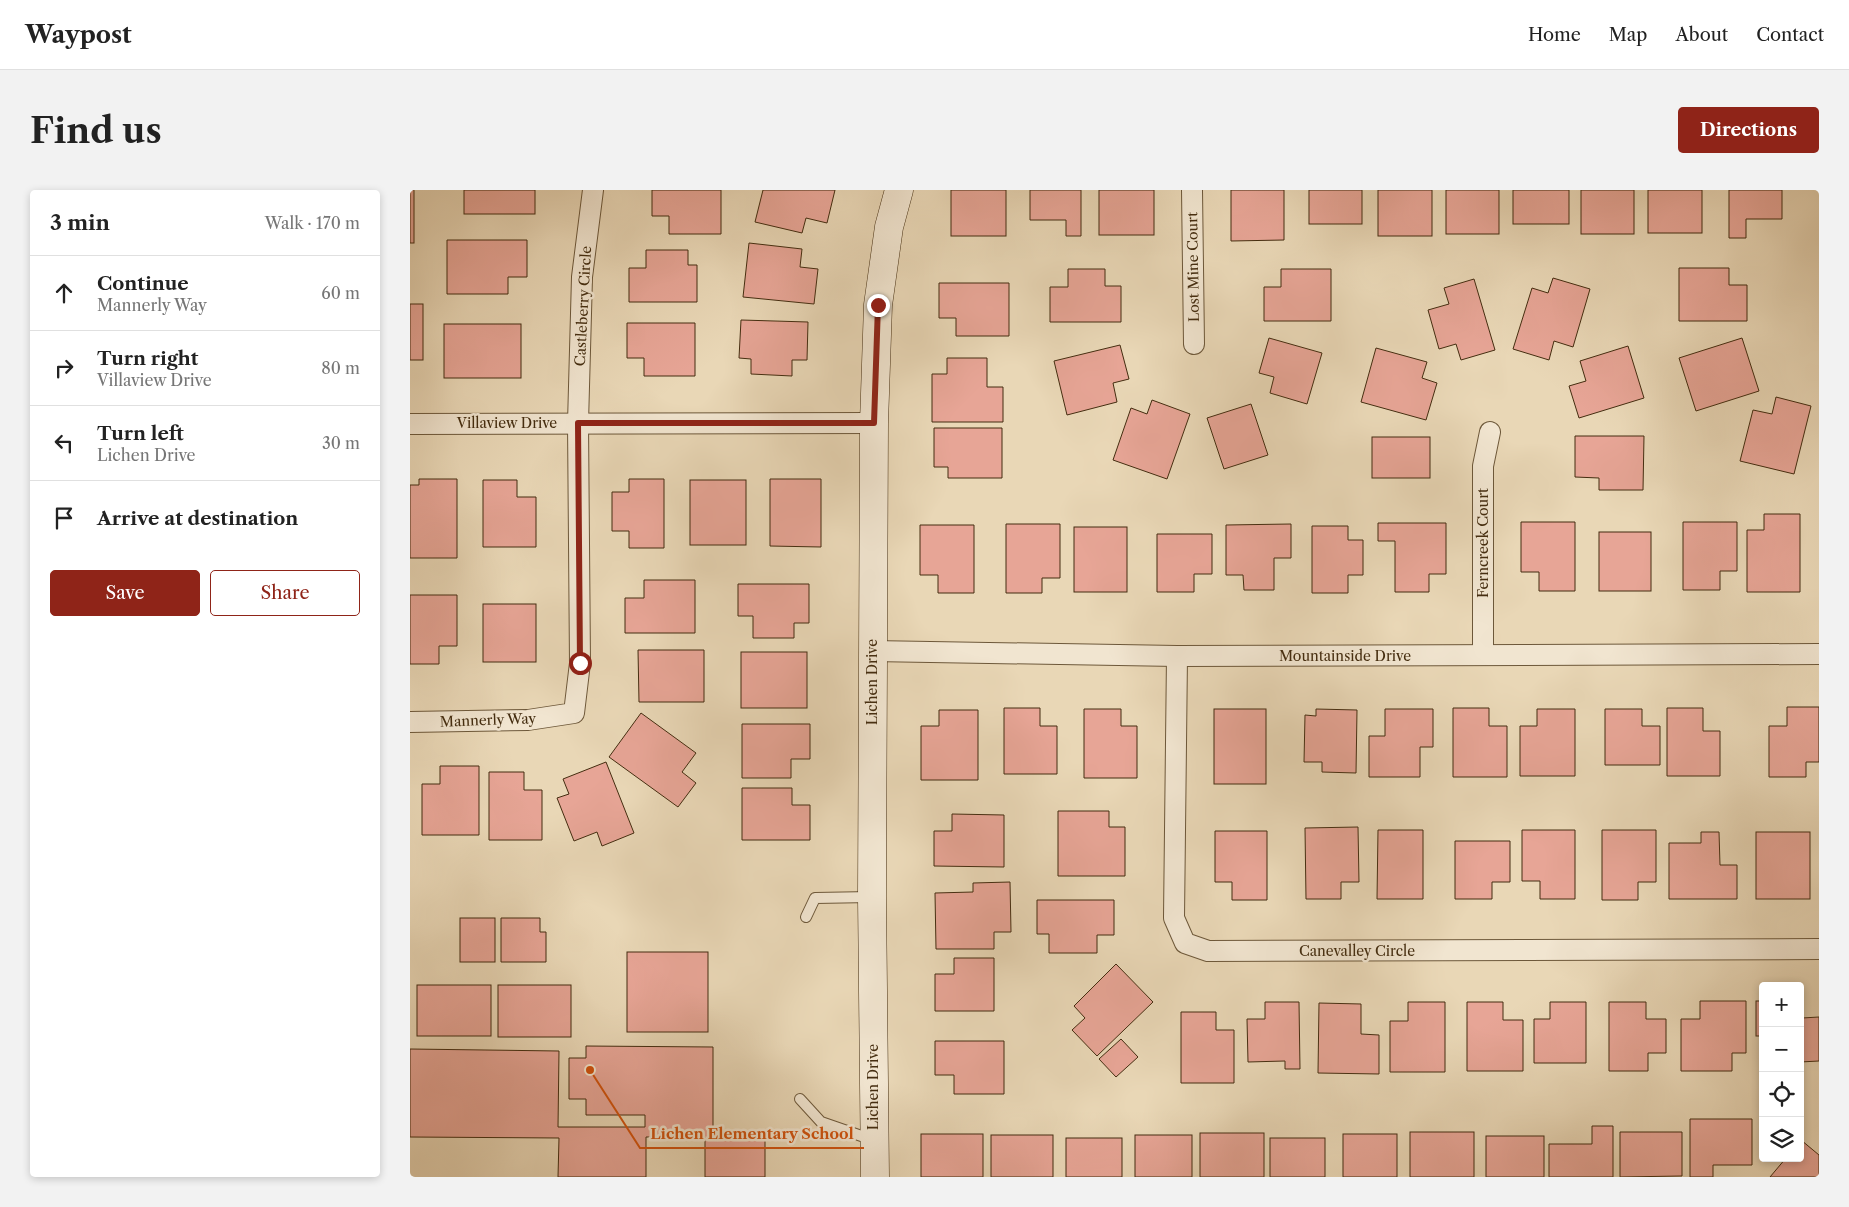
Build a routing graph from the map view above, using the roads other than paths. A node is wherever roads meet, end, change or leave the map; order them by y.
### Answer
1 (593, 190) edge
2 (899, 190) edge
3 (1192, 190) edge
4 (1194, 344) dead end
5 (578, 423) junction
6 (874, 423) junction
7 (410, 424) edge
8 (1490, 432) dead end
9 (872, 651) junction
10 (1819, 654) edge
11 (1483, 655) junction
12 (1178, 656) junction
13 (410, 722) edge
14 (872, 897) junction
15 (806, 917) dead end
16 (1819, 949) edge
17 (800, 1099) dead end
18 (874, 1140) junction
19 (875, 1177) edge

1 - 5 street, Castleberry Circle
2 - 6 street, Lichen Drive
3 - 4 street, Lost Mine Court
5 - 6 street, Villaview Drive
5 - 7 street, Villaview Drive
5 - 13 street, Mannerly Way
6 - 9 street, Lichen Drive
8 - 11 street, Ferncreek Court
9 - 12 street, Mountainside Drive
9 - 14 street, Lichen Drive
10 - 11 street, Mountainside Drive
11 - 12 street, Mountainside Drive
12 - 16 street, Canevalley Circle
14 - 15 lane
14 - 18 street, Lichen Drive
17 - 18 lane
18 - 19 street, Lichen Drive

